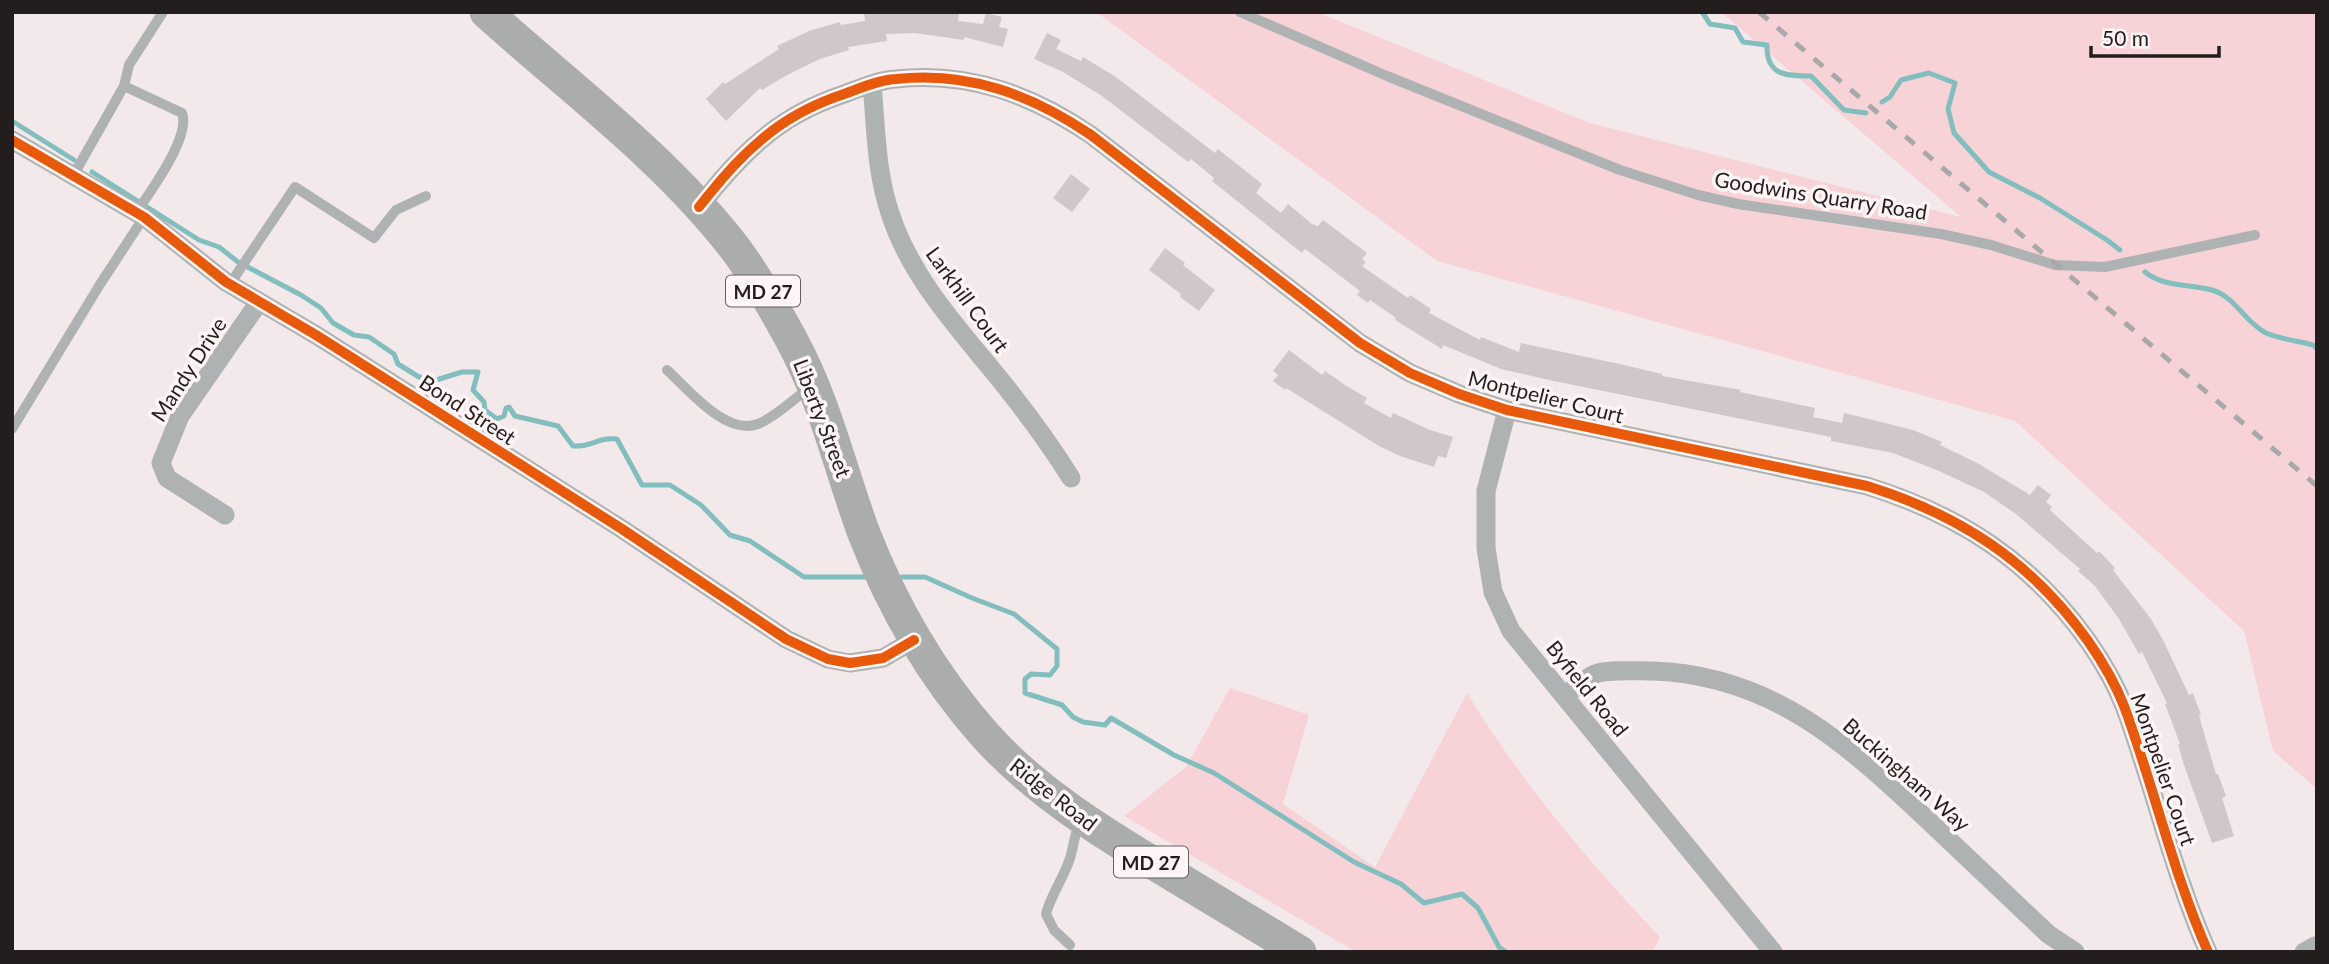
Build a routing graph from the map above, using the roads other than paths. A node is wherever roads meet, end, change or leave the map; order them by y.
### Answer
1 (163, 12) edge
2 (486, 12) edge
3 (1240, 12) edge
4 (872, 84) junction
5 (124, 86) junction
6 (12, 140) edge
7 (74, 176) junction
8 (426, 196) dead end
9 (699, 207) junction
10 (140, 215) junction
11 (2255, 235) dead end
12 (233, 280) junction
13 (259, 302) junction
14 (667, 370) dead end
15 (814, 384) junction
16 (1507, 410) junction
17 (12, 429) edge
18 (1071, 478) dead end
19 (225, 515) dead end
20 (914, 640) junction
21 (1565, 696) junction
22 (1082, 819) junction
23 (1070, 944) dead end
24 (1300, 952) edge
25 (1773, 952) edge
26 (2075, 952) edge
27 (2208, 952) edge

1 - 5 lane
2 - 9 highway, Liberty Street / MD 27
3 - 11 lane, Goodwins Quarry Road
4 - 9 street, Montpelier Court
4 - 16 street, Montpelier Court
4 - 18 street, Larkhill Court
5 - 7 lane
5 - 10 lane
6 - 7 street, Bond Street
7 - 10 street, Bond Street
8 - 12 lane
9 - 15 highway, Liberty Street / MD 27
10 - 12 street, Bond Street
10 - 17 lane
12 - 13 street, Bond Street
13 - 19 street, Mandy Drive
13 - 20 street, Bond Street
14 - 15 lane
15 - 20 highway, Liberty Street / MD 27
16 - 21 street, Byfield Road
16 - 27 street, Montpelier Court
20 - 22 highway, Ridge Road / MD 27
21 - 25 street, Byfield Road
21 - 26 street, Buckingham Way
22 - 23 lane
22 - 24 highway, Ridge Road / MD 27

